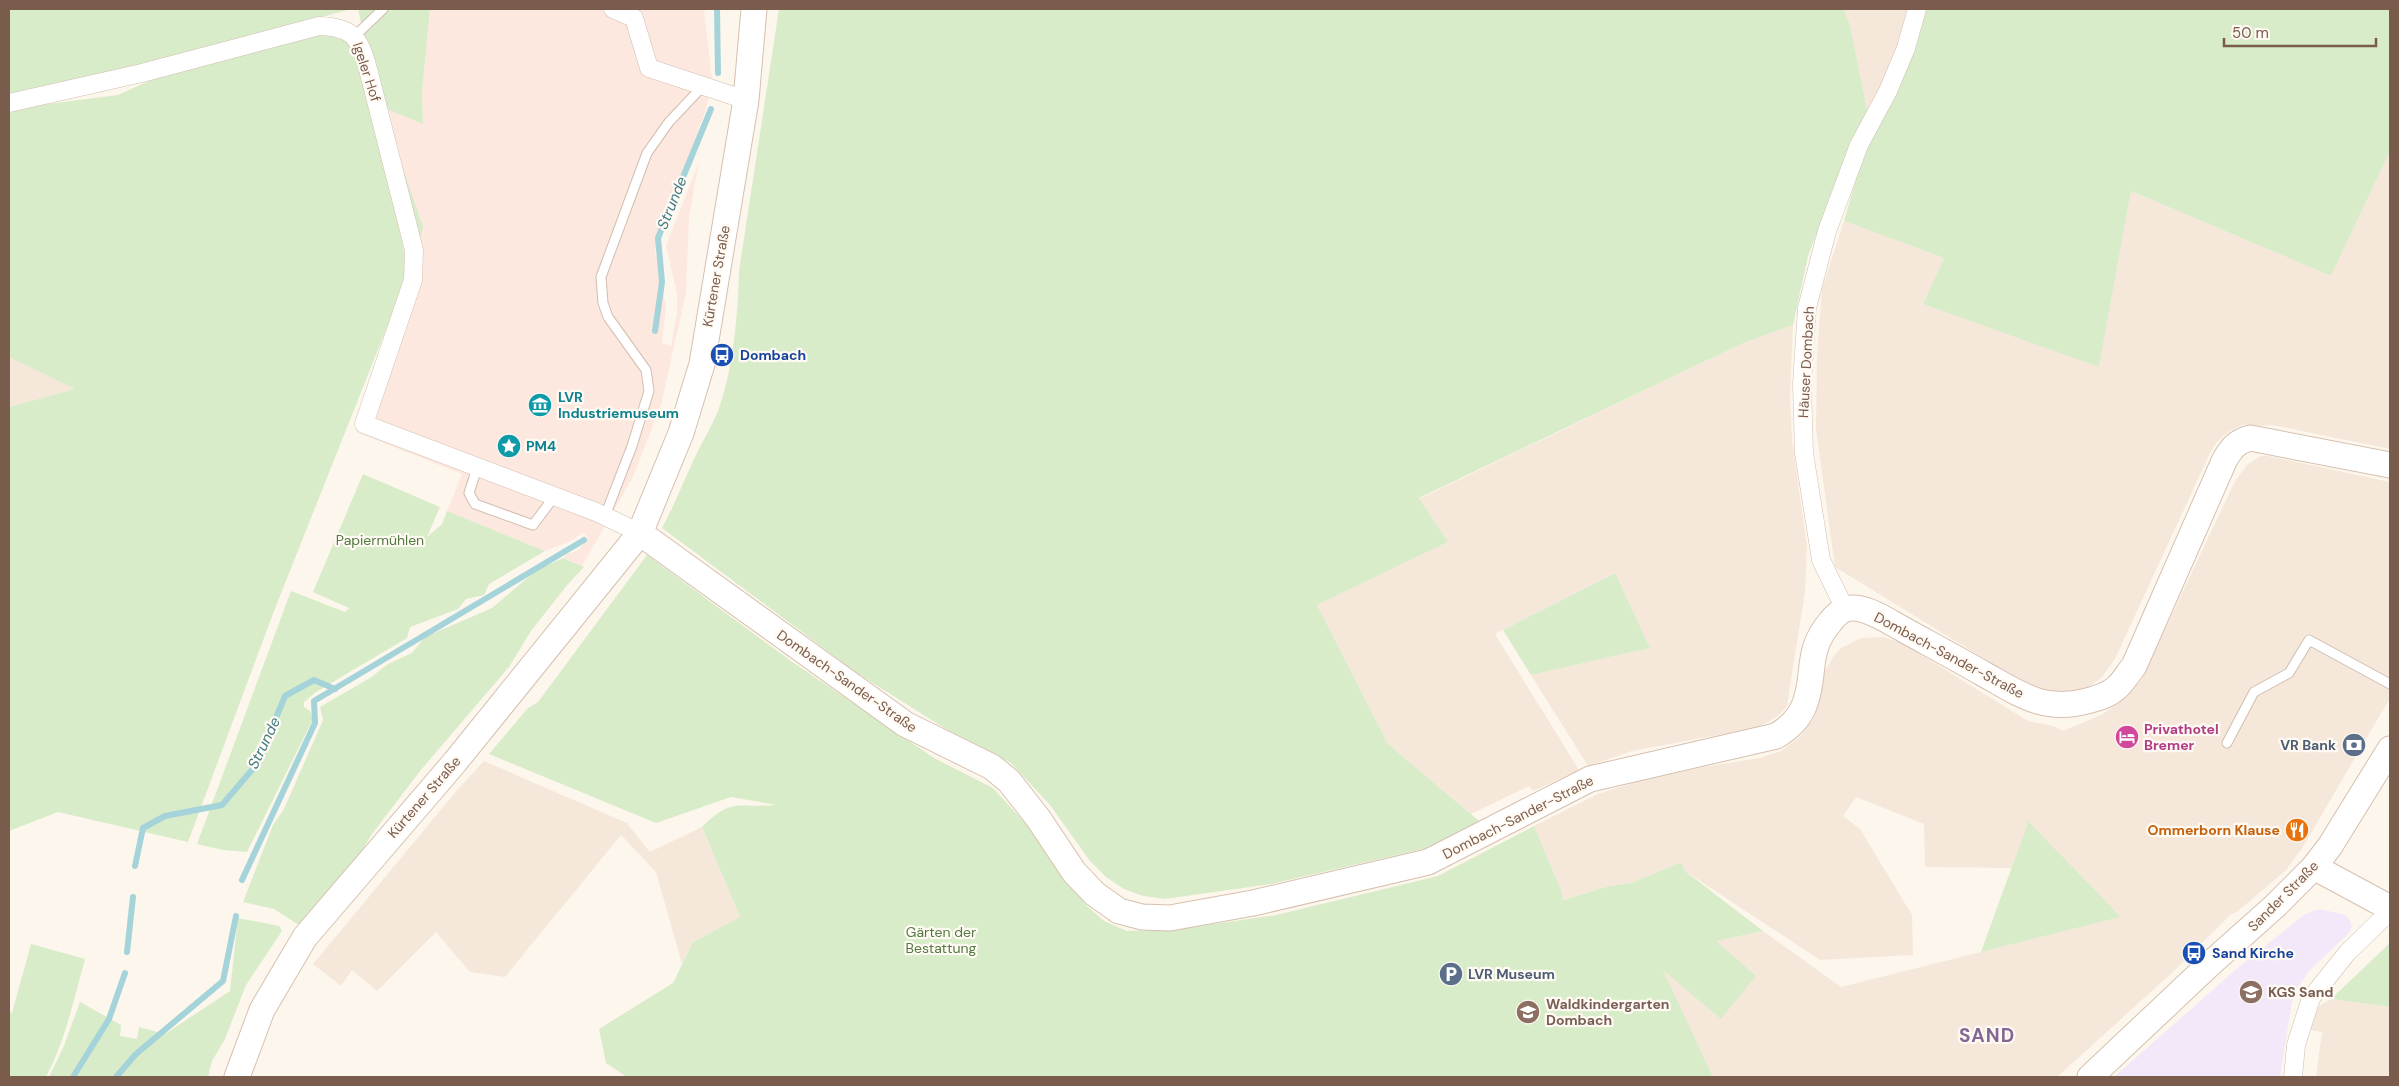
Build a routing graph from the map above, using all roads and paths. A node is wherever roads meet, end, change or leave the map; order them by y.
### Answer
1 (383, 9) edge
2 (613, 9) edge
3 (754, 9) edge
4 (1917, 9) edge
5 (355, 36) junction
6 (703, 86) junction
7 (746, 100) junction
8 (9, 103) edge
9 (2390, 465) edge
10 (477, 468) junction
11 (554, 497) junction
12 (605, 516) junction
13 (640, 533) junction
14 (1845, 609) junction
15 (2390, 684) edge
16 (2227, 743) dead end
17 (2390, 749) edge
18 (2314, 867) junction
19 (2390, 909) edge
20 (237, 1077) edge
21 (2090, 1077) edge
22 (2293, 1077) edge

1 - 5 lane
2 - 6 street
3 - 7 street, Kürtener Straße
4 - 14 street, Häuser Dombach
5 - 8 street, Igeler Hof
5 - 10 street, Igeler Hof
6 - 7 street
6 - 12 lane
7 - 13 street, Kürtener Straße
9 - 14 street, Dombach-Sander-Straße
10 - 11 street
10 - 11 lane
11 - 12 street
12 - 13 street
13 - 14 street, Dombach-Sander-Straße
13 - 20 street, Kürtener Straße
15 - 16 lane
17 - 18 street, Sander Straße
18 - 19 street
18 - 21 street, Sander Straße
19 - 22 street

